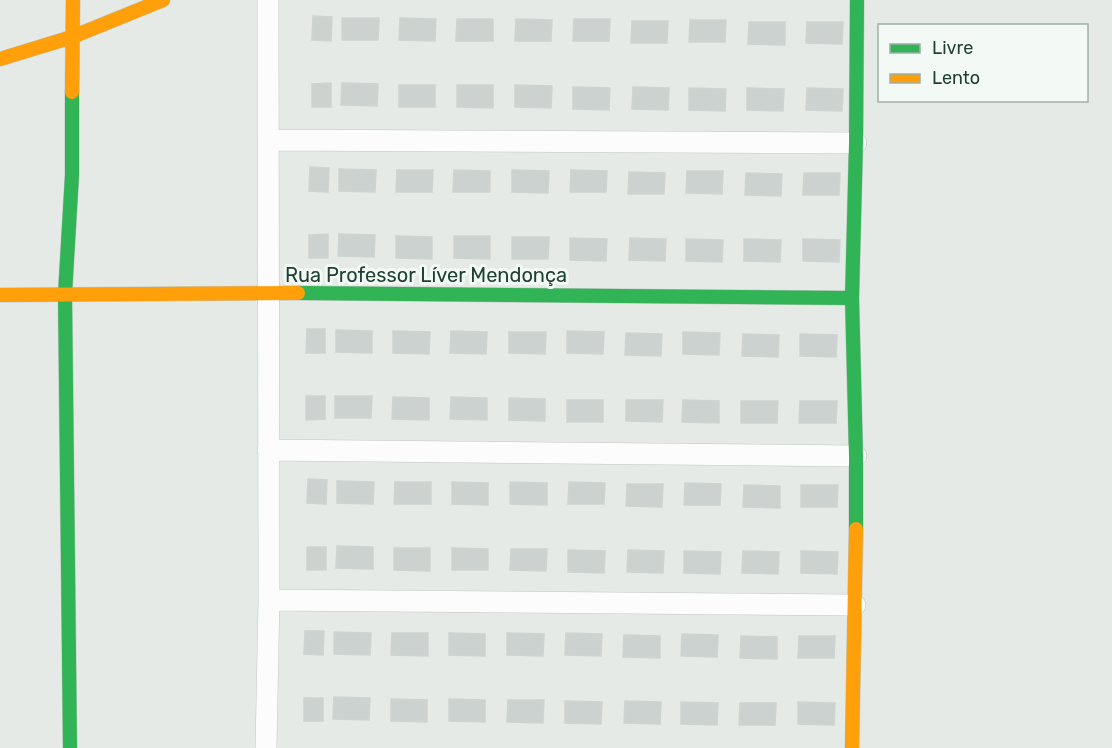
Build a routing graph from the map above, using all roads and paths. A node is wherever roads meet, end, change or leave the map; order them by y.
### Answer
1 (73, 0) edge
2 (163, 0) edge
3 (268, 0) edge
4 (857, 0) edge
5 (72, 37) junction
6 (0, 59) edge
7 (269, 140) junction
8 (856, 143) junction
9 (268, 293) junction
10 (65, 294) junction
11 (0, 295) edge
12 (852, 298) junction
13 (268, 450) junction
14 (856, 456) junction
15 (269, 600) junction
16 (855, 605) junction
17 (70, 748) edge
18 (266, 748) edge
19 (852, 748) edge

1 - 5 street
2 - 5 street
3 - 7 street
4 - 8 street
5 - 6 street
5 - 10 street
7 - 8 street
7 - 9 street
8 - 12 street
9 - 10 street, Rua Professor Líver Mendonça
9 - 12 street, Rua Professor Líver Mendonça
9 - 13 street
10 - 11 street, Rua Professor Líver Mendonça
10 - 17 street
12 - 14 street
13 - 14 street
13 - 15 street
14 - 16 street
15 - 16 street
15 - 18 street
16 - 19 street

